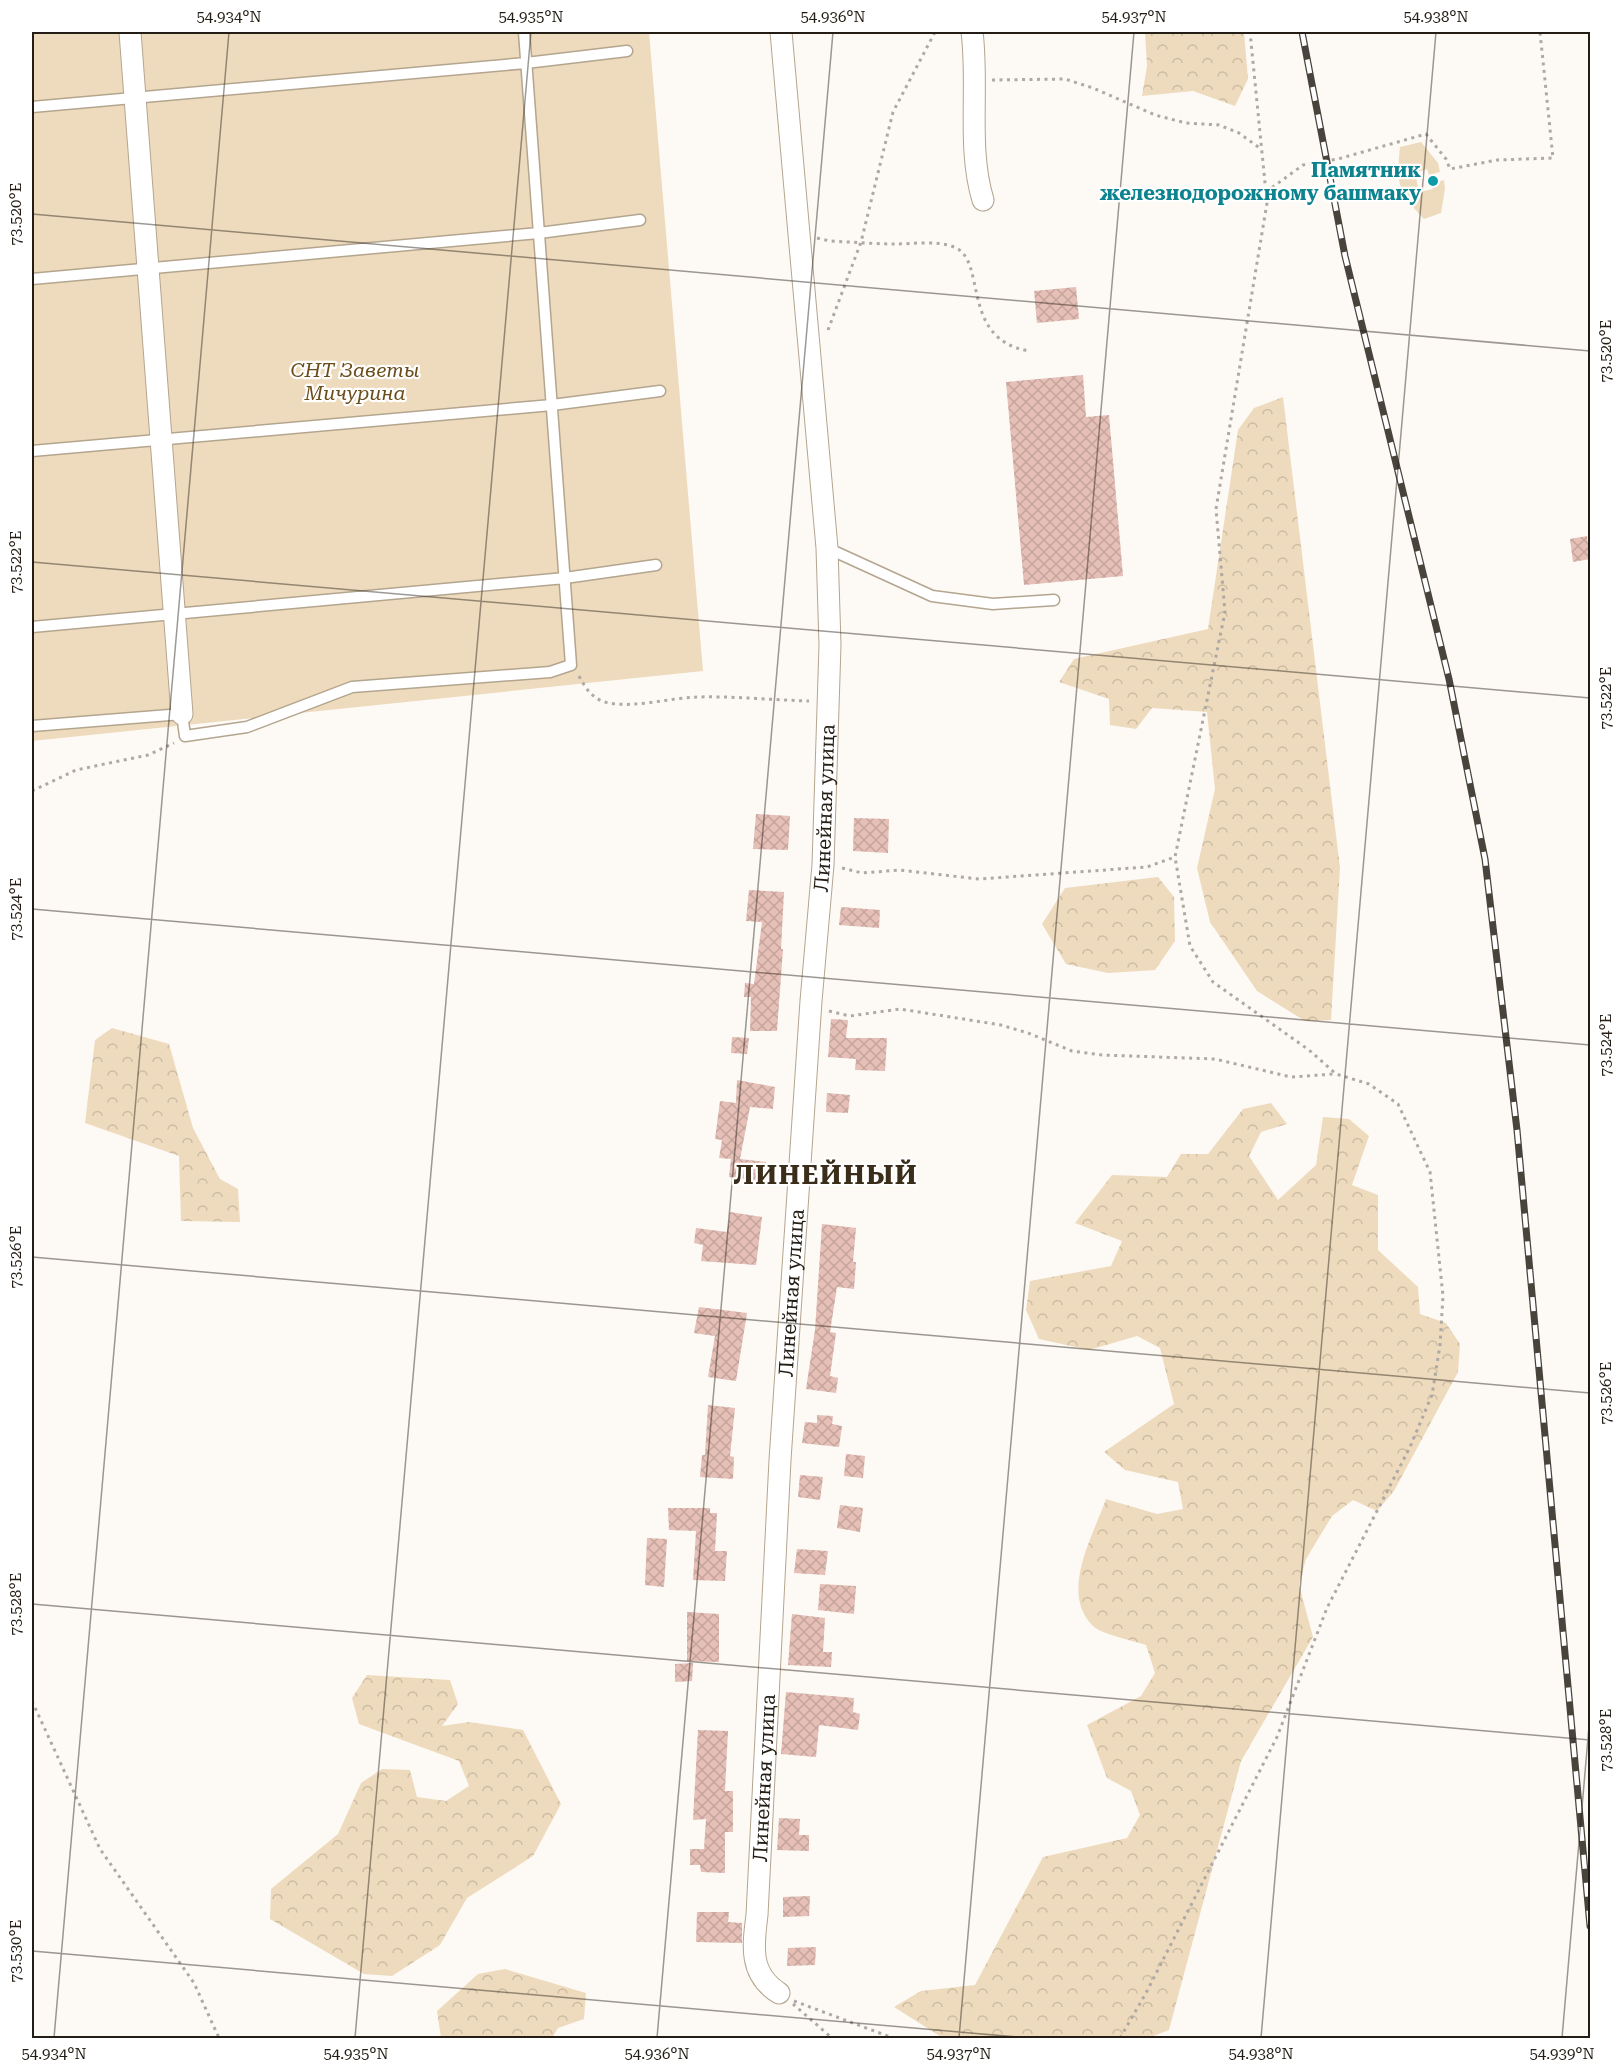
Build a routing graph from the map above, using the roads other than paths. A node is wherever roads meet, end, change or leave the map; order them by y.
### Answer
1 (130, 32) edge
2 (524, 32) edge
3 (781, 32) edge
4 (972, 32) edge
5 (627, 51) dead end
6 (526, 63) junction
7 (135, 98) junction
8 (32, 107) edge
9 (983, 200) dead end
10 (640, 220) dead end
11 (539, 233) junction
12 (148, 267) junction
13 (32, 279) edge
14 (660, 391) dead end
15 (552, 405) junction
16 (161, 439) junction
17 (32, 451) edge
18 (826, 548) junction
19 (656, 565) dead end
20 (565, 578) junction
21 (1054, 600) dead end
22 (174, 614) junction
23 (32, 627) edge
24 (182, 714) junction
25 (32, 726) edge
26 (779, 1993) road end

1 - 7 street
2 - 6 lane
3 - 18 street, Линейная улица
4 - 9 street
5 - 6 lane
6 - 7 lane
6 - 11 lane
7 - 8 lane
7 - 12 street
10 - 11 lane
11 - 12 lane
11 - 15 lane
12 - 13 lane
12 - 16 street
14 - 15 lane
15 - 16 lane
15 - 20 lane
16 - 17 lane
16 - 22 street
18 - 21 lane
18 - 26 street, Линейная улица
19 - 20 lane
20 - 22 lane
20 - 24 lane
22 - 23 lane
22 - 24 street
24 - 25 lane

